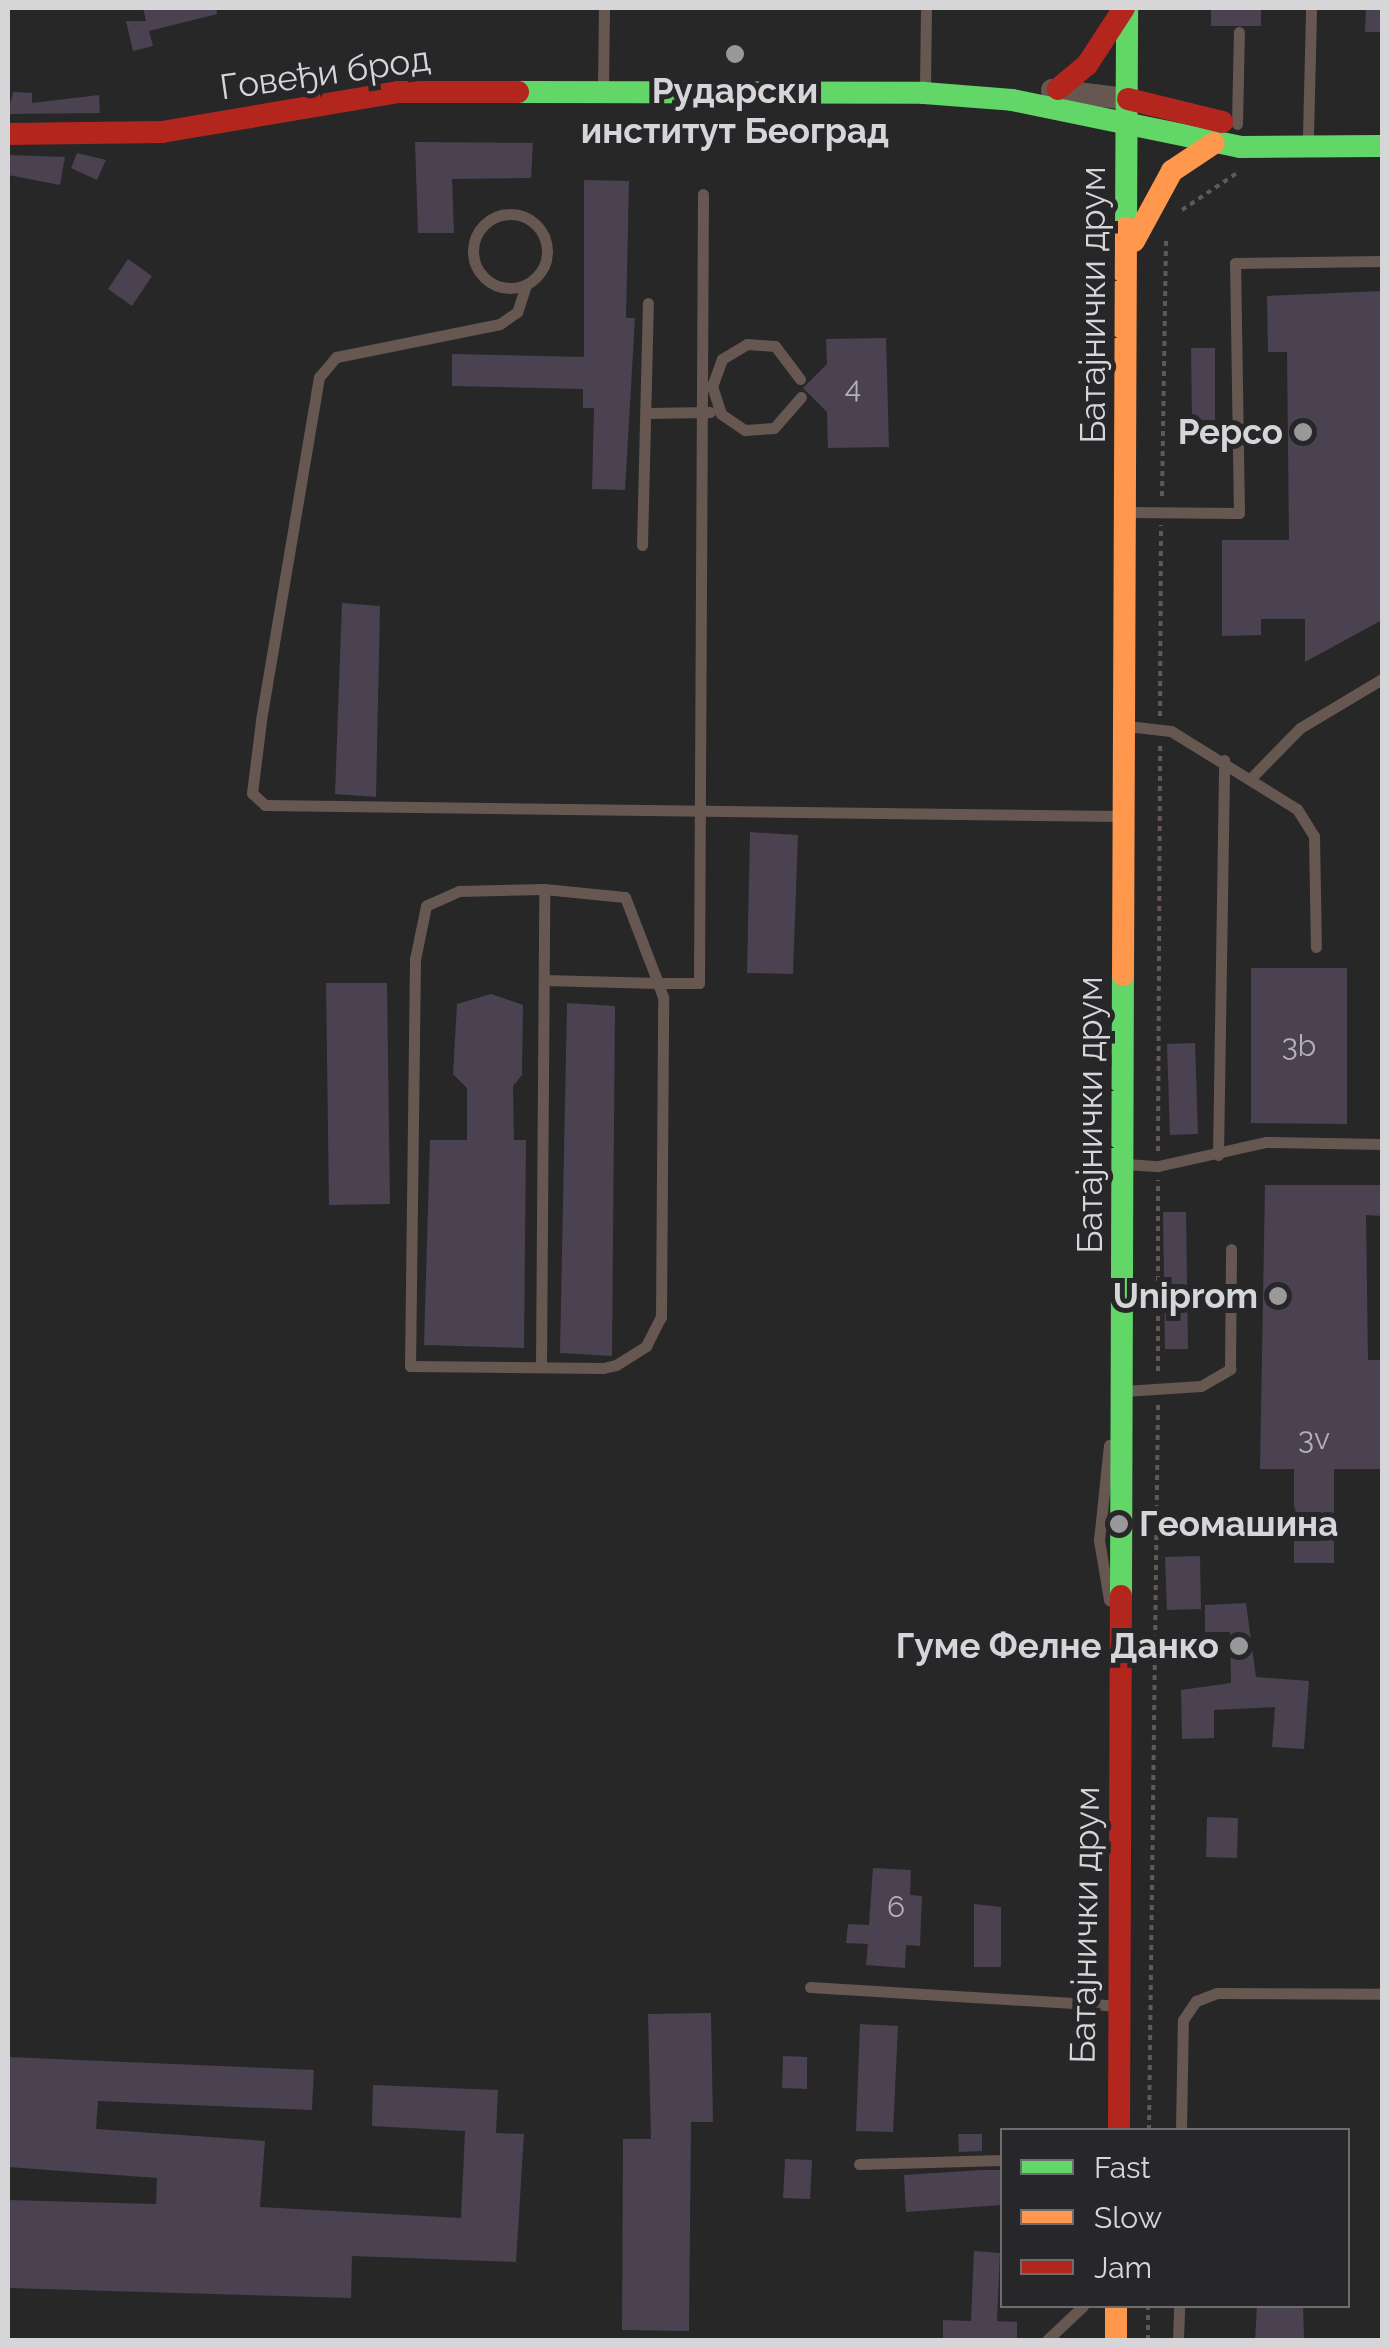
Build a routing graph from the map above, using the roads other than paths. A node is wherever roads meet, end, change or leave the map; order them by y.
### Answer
1 (604, 8) edge
2 (926, 8) edge
3 (1126, 8) edge
4 (1311, 8) edge
5 (1240, 32) dead end
6 (1058, 89) junction
7 (603, 90) junction
8 (924, 92) junction
9 (1012, 100) junction
10 (1128, 100) junction
11 (1195, 116) junction
12 (1237, 124) junction
13 (1128, 125) junction
14 (8, 134) edge
15 (1308, 135) junction
16 (1214, 143) junction
17 (1349, 146) junction
18 (1382, 146) edge
19 (703, 194) dead end
20 (1130, 255) junction
21 (1382, 261) edge
22 (526, 285) junction
23 (648, 303) dead end
24 (800, 379) dead end
25 (800, 397) dead end
26 (712, 411) junction
27 (646, 413) junction
28 (1128, 512) junction
29 (642, 545) dead end
30 (1382, 679) edge
31 (1127, 726) junction
32 (1224, 760) junction
33 (1253, 776) junction
34 (702, 813) junction
35 (1126, 816) junction
36 (544, 890) junction
37 (1316, 947) dead end
38 (544, 980) junction
39 (658, 983) junction
40 (1382, 1144) edge
41 (1218, 1155) junction
42 (1126, 1164) junction
43 (1231, 1250) dead end
44 (541, 1366) junction
45 (1124, 1395) junction
46 (810, 1987) dead end
47 (1382, 1994) edge
48 (1118, 2006) junction
49 (1119, 2128) edge
50 (1181, 2128) edge
51 (1000, 2160) edge
52 (859, 2164) dead end
53 (1081, 2308) edge
54 (1116, 2308) edge
55 (1178, 2308) edge
56 (1046, 2340) edge
57 (1116, 2340) edge
58 (1178, 2340) edge

1 - 7 lane
2 - 8 lane
3 - 6 main road
3 - 10 main road, Батајнички друм
3 - 11 main road
4 - 15 lane
5 - 12 lane
6 - 9 street
6 - 10 street
7 - 8 main road, Говеђи брод
7 - 14 main road, Говеђи брод
8 - 9 main road, Говеђи брод
9 - 13 main road, Говеђи брод
10 - 11 main road
10 - 13 main road, Батајнички друм
11 - 12 main road
12 - 15 main road
13 - 16 main road, Говеђи брод
13 - 20 main road, Батајнички друм
15 - 17 main road
16 - 17 main road, Говеђи брод
16 - 20 main road
17 - 18 main road
19 - 26 lane
20 - 28 main road, Батајнички друм
21 - 28 lane
22 - 22 lane
22 - 34 lane
23 - 27 lane
24 - 26 lane
25 - 26 lane
26 - 27 lane
26 - 34 lane
27 - 29 lane
28 - 31 main road, Батајнички друм
30 - 33 lane
31 - 32 lane
31 - 35 main road, Батајнички друм
32 - 33 lane
32 - 41 lane
33 - 37 lane
34 - 35 lane
34 - 39 lane
35 - 42 main road, Батајнички друм
36 - 38 lane
36 - 39 lane
36 - 44 lane
38 - 39 lane
38 - 44 lane
39 - 44 lane
40 - 41 lane
41 - 42 lane
42 - 45 main road, Батајнички друм
43 - 45 lane
45 - 48 main road, Батајнички друм
46 - 48 lane
47 - 50 lane
48 - 49 main road, Батајнички друм
51 - 52 lane
53 - 56 lane
54 - 57 main road
55 - 58 lane

